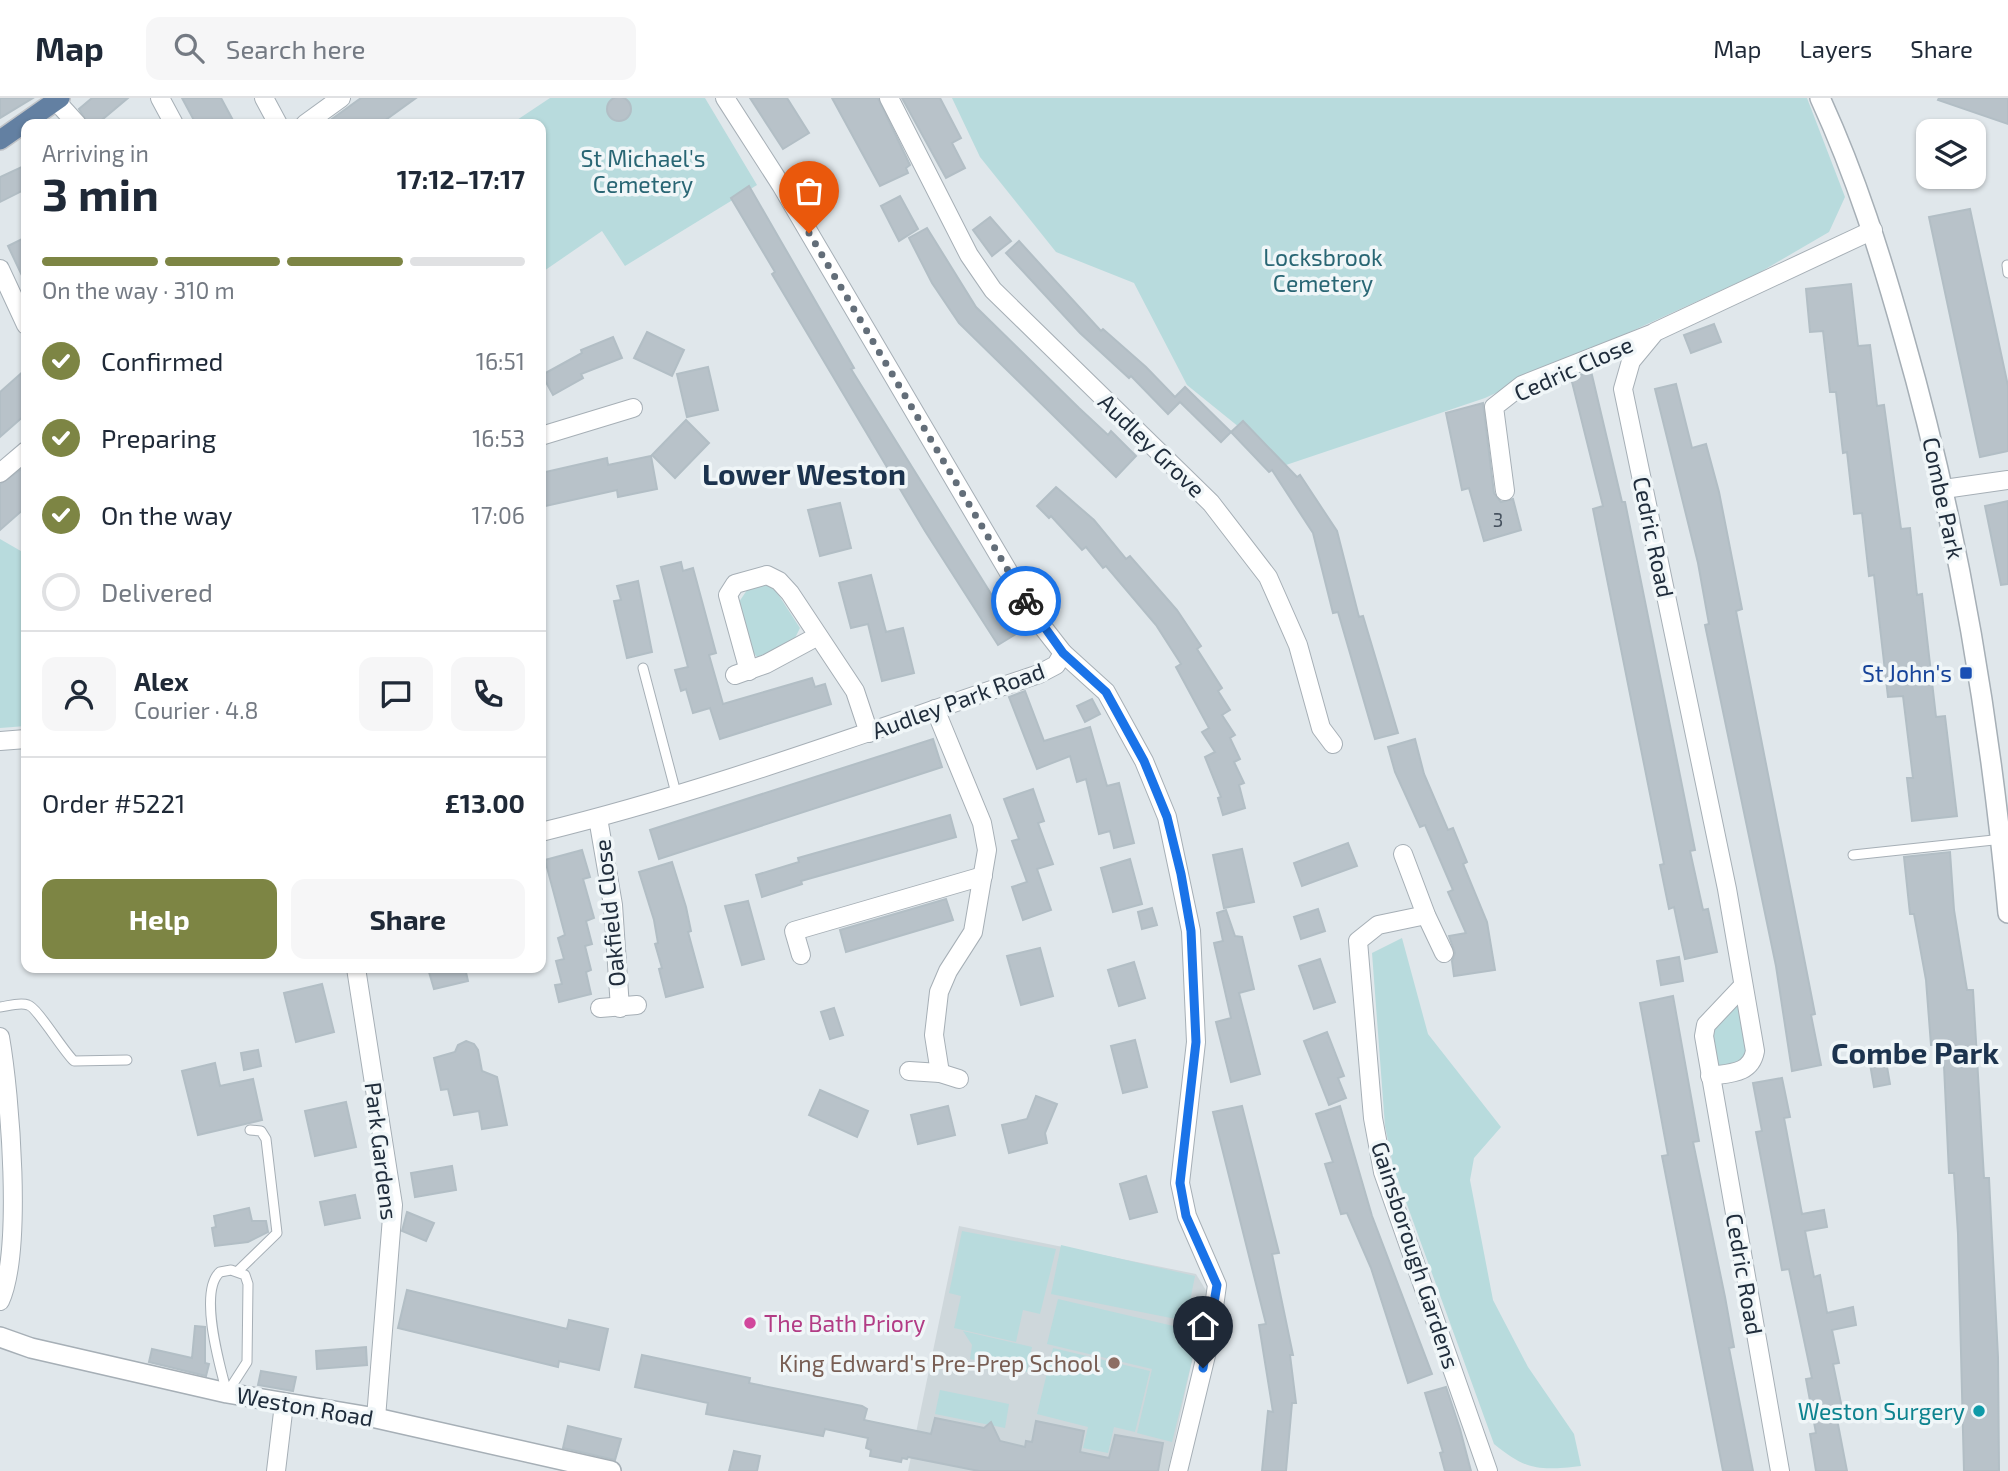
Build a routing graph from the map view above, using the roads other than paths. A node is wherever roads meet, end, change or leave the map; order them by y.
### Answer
1 (160, 98) edge
2 (264, 98) edge
3 (341, 98) edge
4 (725, 98) edge
5 (889, 98) edge
6 (1820, 98) edge
7 (58, 100) edge
8 (30, 119) edge
9 (73, 119) edge
10 (171, 119) edge
11 (275, 119) edge
12 (312, 119) edge
13 (21, 125) edge
14 (0, 139) edge
15 (1873, 230) junction
16 (0, 269) edge
17 (21, 314) edge
18 (1655, 332) junction
19 (633, 408) dead end
20 (546, 434) edge
21 (21, 455) edge
22 (0, 473) edge
23 (2008, 480) edge
24 (1944, 489) junction
25 (1505, 491) dead end
26 (818, 636) junction
27 (1063, 653) junction
28 (643, 668) dead end
29 (935, 709) junction
30 (869, 733) junction
31 (21, 739) edge
32 (0, 741) edge
33 (1333, 744) dead end
34 (676, 793) junction
35 (598, 818) junction
36 (546, 831) edge
37 (2005, 839) edge
38 (1403, 854) dead end
39 (1853, 855) dead end
40 (983, 876) junction
41 (2008, 913) edge
42 (1426, 915) junction
43 (1444, 953) dead end
44 (801, 955) dead end
45 (357, 973) edge
46 (1742, 987) junction
47 (0, 1007) edge
48 (600, 1008) dead end
49 (0, 1037) edge
50 (127, 1060) dead end
51 (909, 1071) dead end
52 (940, 1073) junction
53 (1710, 1076) junction
54 (960, 1079) dead end
55 (250, 1130) dead end
56 (239, 1271) junction
57 (0, 1301) edge
58 (0, 1337) edge
59 (227, 1393) junction
60 (284, 1404) junction
61 (376, 1418) junction
62 (276, 1471) edge
63 (611, 1471) edge
64 (1178, 1471) edge
65 (1488, 1471) edge
66 (1780, 1471) edge

1 - 10 street
2 - 11 street
3 - 12 street
4 - 27 street
5 - 33 street, Audley Grove
6 - 15 street, Combe Park
7 - 8 main road
7 - 9 street
13 - 14 main road
15 - 18 street, Cedric Road
15 - 24 street, Combe Park
16 - 17 street
18 - 25 street, Cedric Close
18 - 46 street, Cedric Road
19 - 20 street
21 - 22 street
23 - 24 street
24 - 37 street, Combe Park
26 - 26 street
26 - 30 street
27 - 29 street, Audley Park Road
27 - 64 street, Audley Park Road
28 - 34 lane
29 - 30 street, Audley Park Road
29 - 40 street
30 - 34 street, Audley Park Road
31 - 32 street
34 - 35 street, Audley Park Road
35 - 36 street, Audley Park Road
35 - 48 street, Oakfield Close
37 - 39 lane
37 - 41 street, Combe Park
38 - 42 street
40 - 44 street
40 - 52 street
42 - 43 street
42 - 65 street, Gainsborough Gardens
45 - 61 street, Park Gardens
46 - 53 street, Cedric Road
46 - 53 street, Cedric Road
47 - 50 lane
49 - 57 street
51 - 52 street
52 - 54 street
53 - 66 street, Cedric Road
55 - 56 lane
56 - 59 lane
56 - 59 lane
58 - 59 street, Weston Road
59 - 60 street, Weston Road
60 - 61 street, Weston Road
60 - 62 street
61 - 63 street, Weston Road

